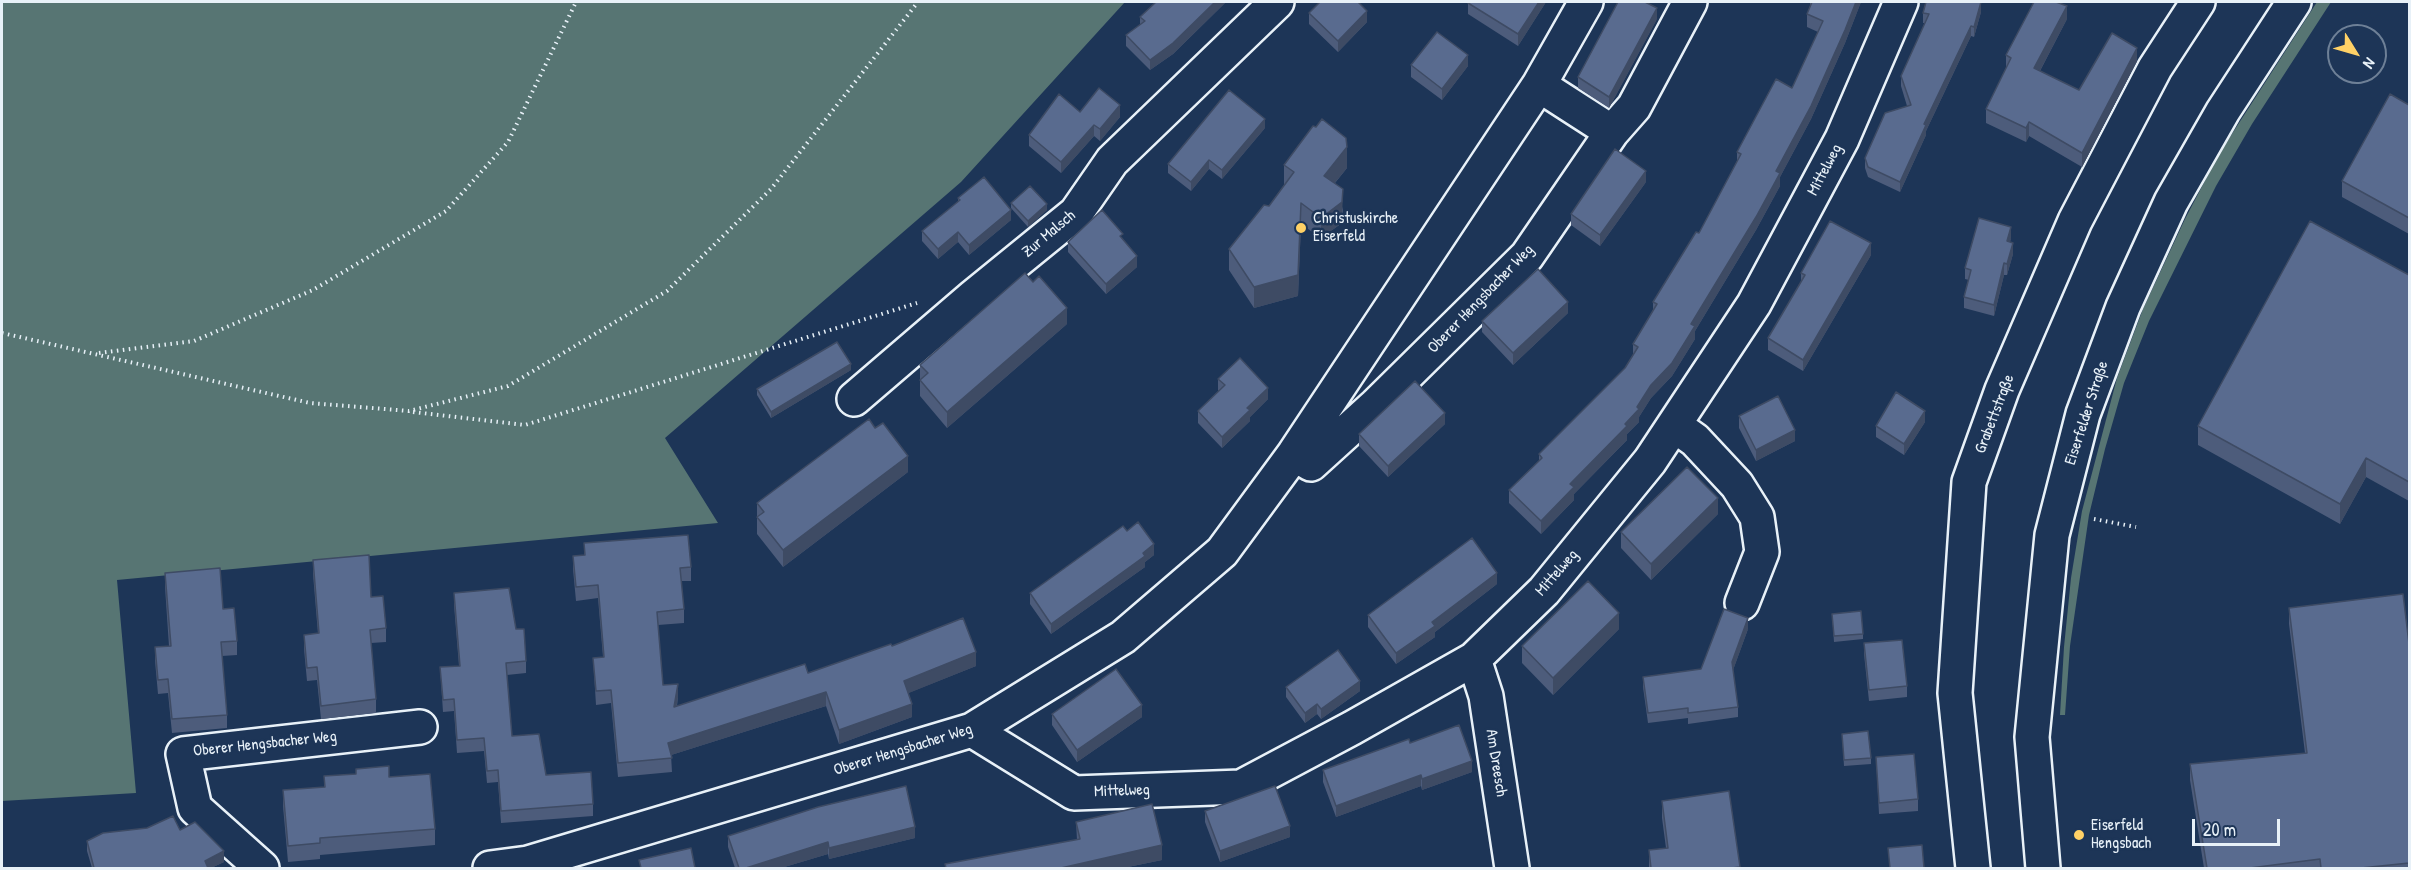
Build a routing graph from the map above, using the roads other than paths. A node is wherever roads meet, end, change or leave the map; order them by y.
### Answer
1 (1277, 2) edge
2 (1586, 2) edge
3 (1690, 2) edge
4 (1901, 2) edge
5 (2198, 2) edge
6 (2294, 2) edge
7 (1539, 85) junction
8 (1612, 132) junction
9 (854, 399) dead end
10 (1674, 425) junction
11 (1294, 454) junction
12 (1742, 603) dead end
13 (1474, 659) junction
14 (420, 727) dead end
15 (972, 730) junction
16 (262, 868) edge
17 (490, 868) edge
18 (1512, 868) edge
19 (1973, 868) edge
20 (2043, 868) edge

1 - 9 street, Zur Malsch
2 - 7 street, Oberer Hengsbacher Weg
3 - 8 street, Oberer Hengsbacher Weg
4 - 10 street, Mittelweg
5 - 19 street, Grabettstraße
6 - 20 street, Eiserfelder Straße
7 - 8 street
7 - 11 street, Oberer Hengsbacher Weg
8 - 11 street, Oberer Hengsbacher Weg
10 - 12 street
10 - 13 street, Mittelweg
11 - 15 street, Oberer Hengsbacher Weg
13 - 15 street, Mittelweg
13 - 18 street, Am Dreesch
14 - 16 street, Oberer Hengsbacher Weg
15 - 17 street, Oberer Hengsbacher Weg

